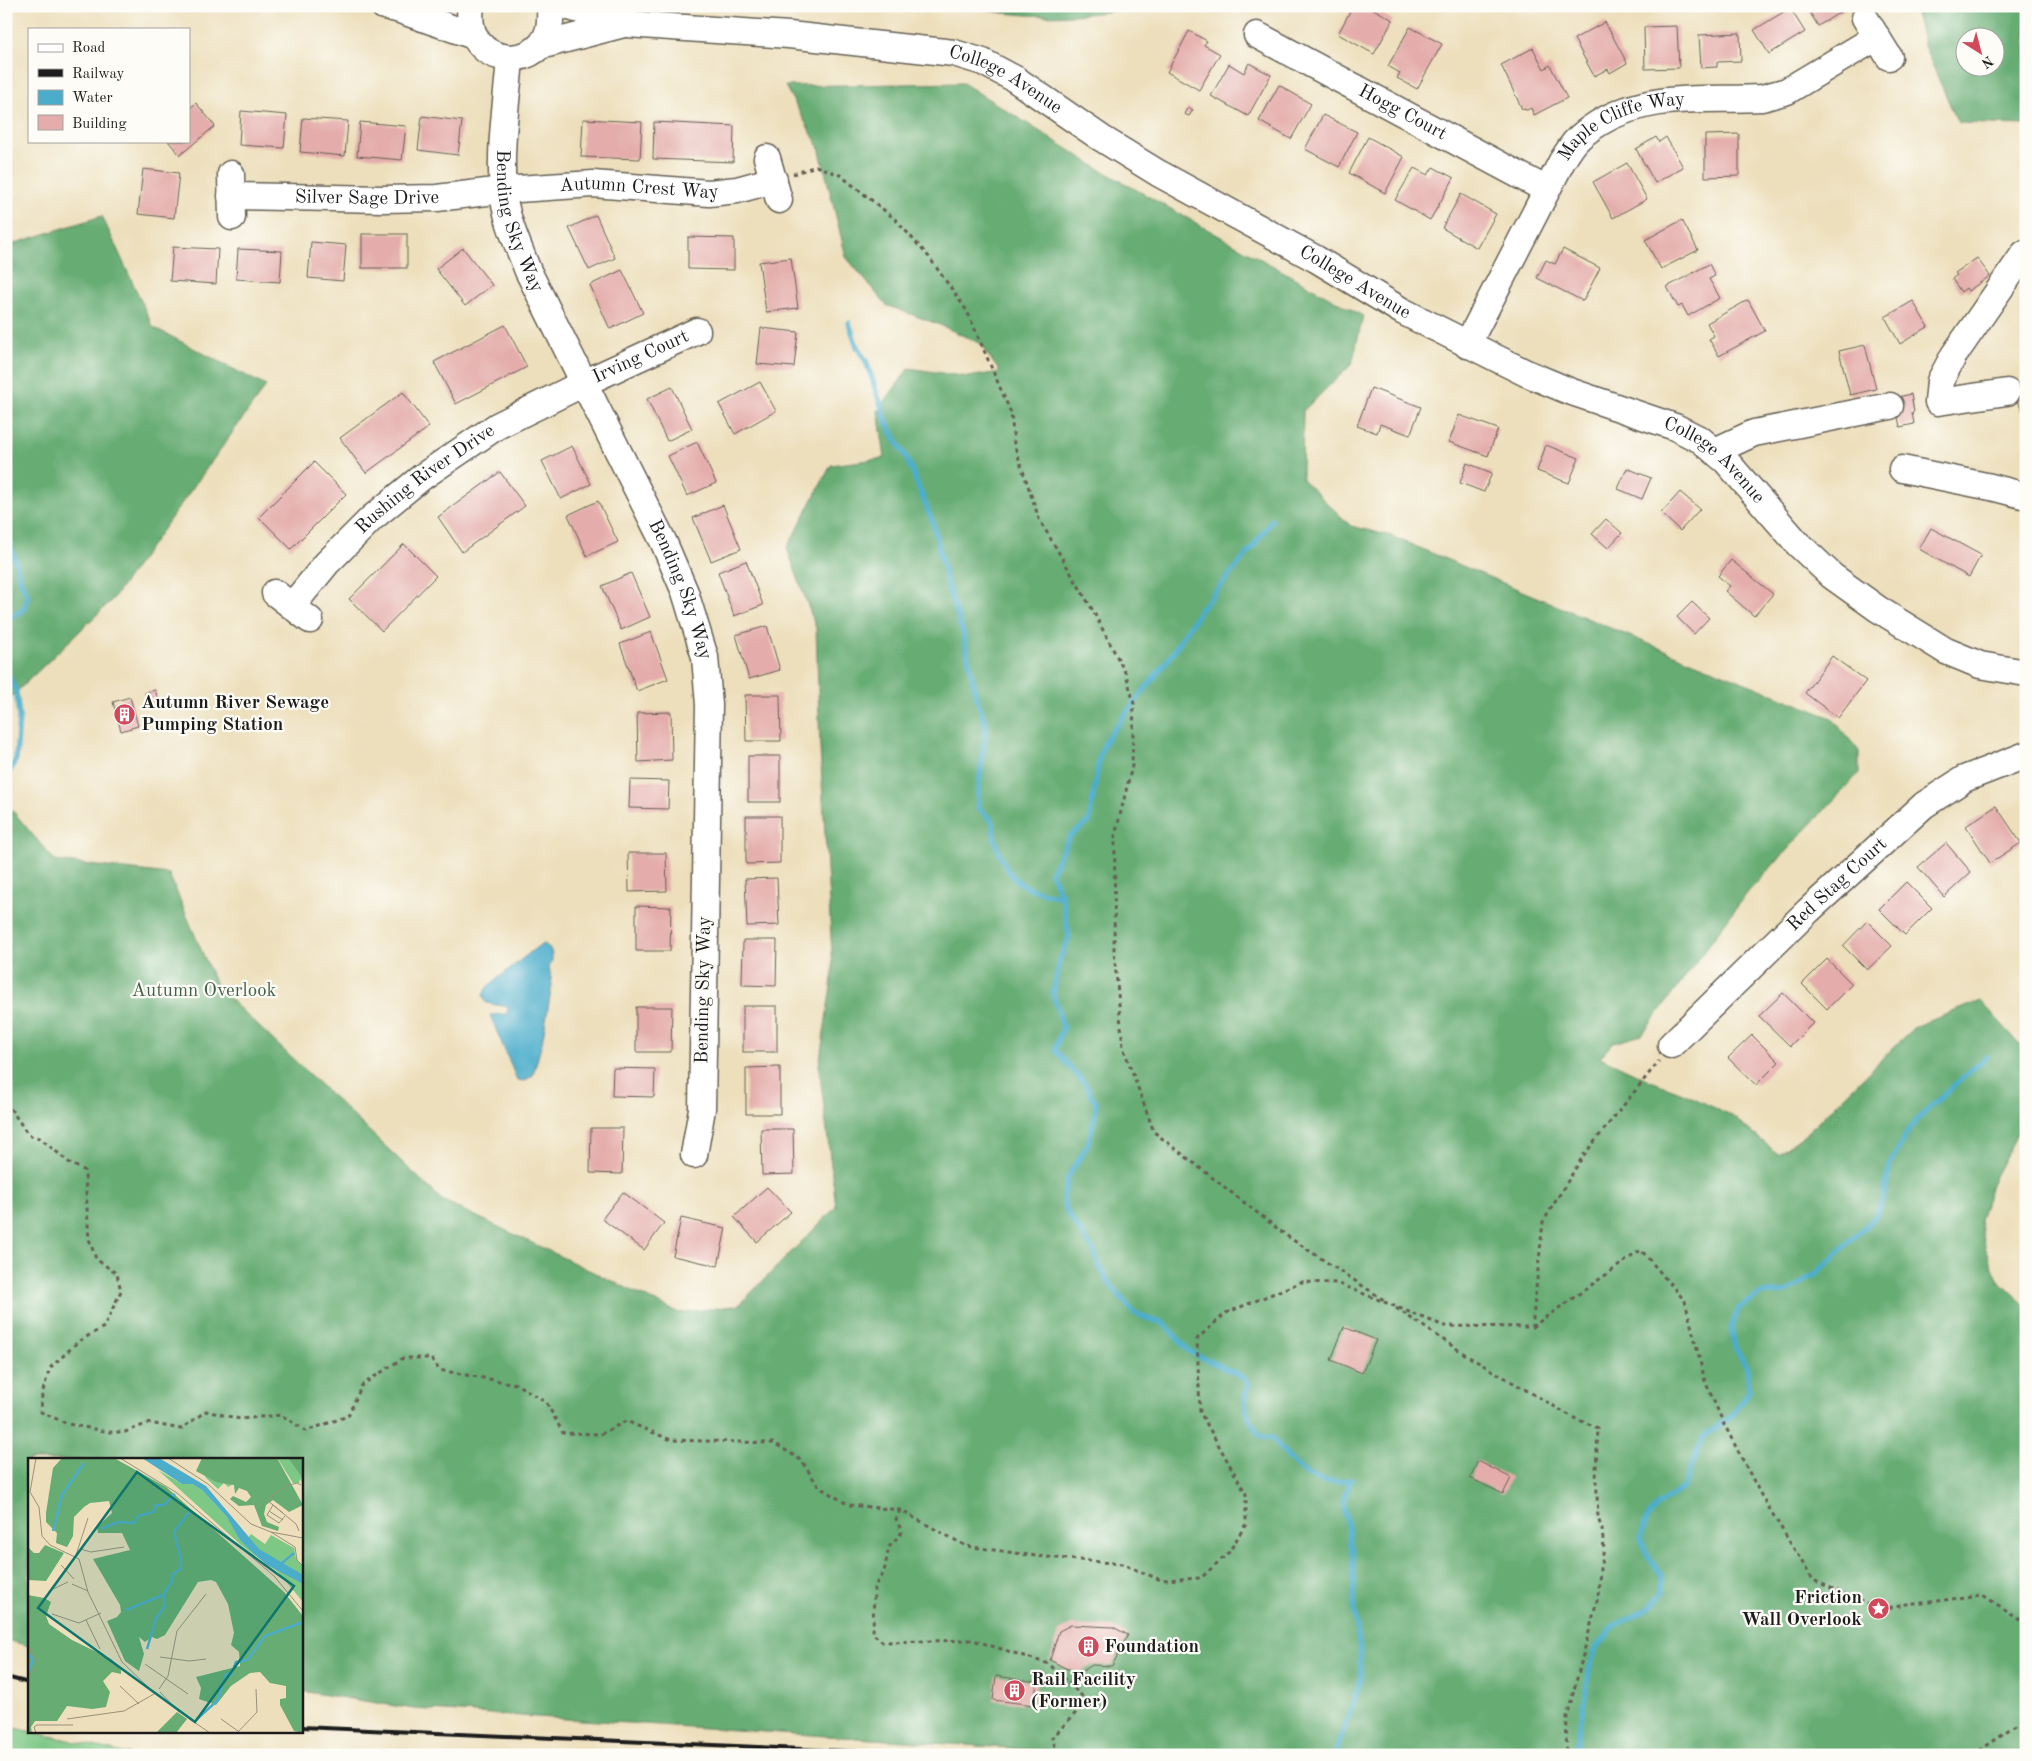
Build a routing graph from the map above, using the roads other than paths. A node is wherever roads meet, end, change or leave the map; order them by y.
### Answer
1 (471, 6) edge
2 (549, 6) edge
3 (566, 6) edge
4 (400, 7) edge
5 (627, 24) junction
6 (1271, 35) dead end
7 (474, 36) junction
8 (1877, 38) dead end
9 (540, 46) junction
10 (510, 58) junction
11 (773, 179) road end
12 (503, 190) junction
13 (1547, 190) junction
14 (231, 196) dead end
15 (2024, 254) dead end
16 (697, 331) dead end
17 (1468, 345) junction
18 (584, 382) junction
19 (2007, 392) dead end
20 (1890, 406) dead end
21 (1715, 450) junction
22 (1902, 469) dead end
23 (2026, 496) edge
24 (292, 606) dead end
25 (2026, 673) edge
26 (2026, 755) edge
27 (1671, 1045) road end
28 (694, 1155) dead end

1 - 7 street
2 - 9 street
3 - 5 street, College Avenue
4 - 7 street
5 - 9 street, College Avenue
5 - 17 street, College Avenue
6 - 13 street, Hogg Court
7 - 10 street
8 - 13 street, Maple Cliffe Way
9 - 10 street, College Avenue
10 - 12 street, Bending Sky Way
11 - 12 street, Autumn Crest Way
12 - 14 street, Silver Sage Drive
12 - 18 street, Bending Sky Way
13 - 17 street, Maple Cliffe Way
15 - 19 street
16 - 18 street, Irving Court
17 - 21 street, College Avenue
18 - 24 street, Rushing River Drive
18 - 28 street, Bending Sky Way
20 - 21 street
21 - 25 street, College Avenue
22 - 23 street
26 - 27 street, Red Stag Court

